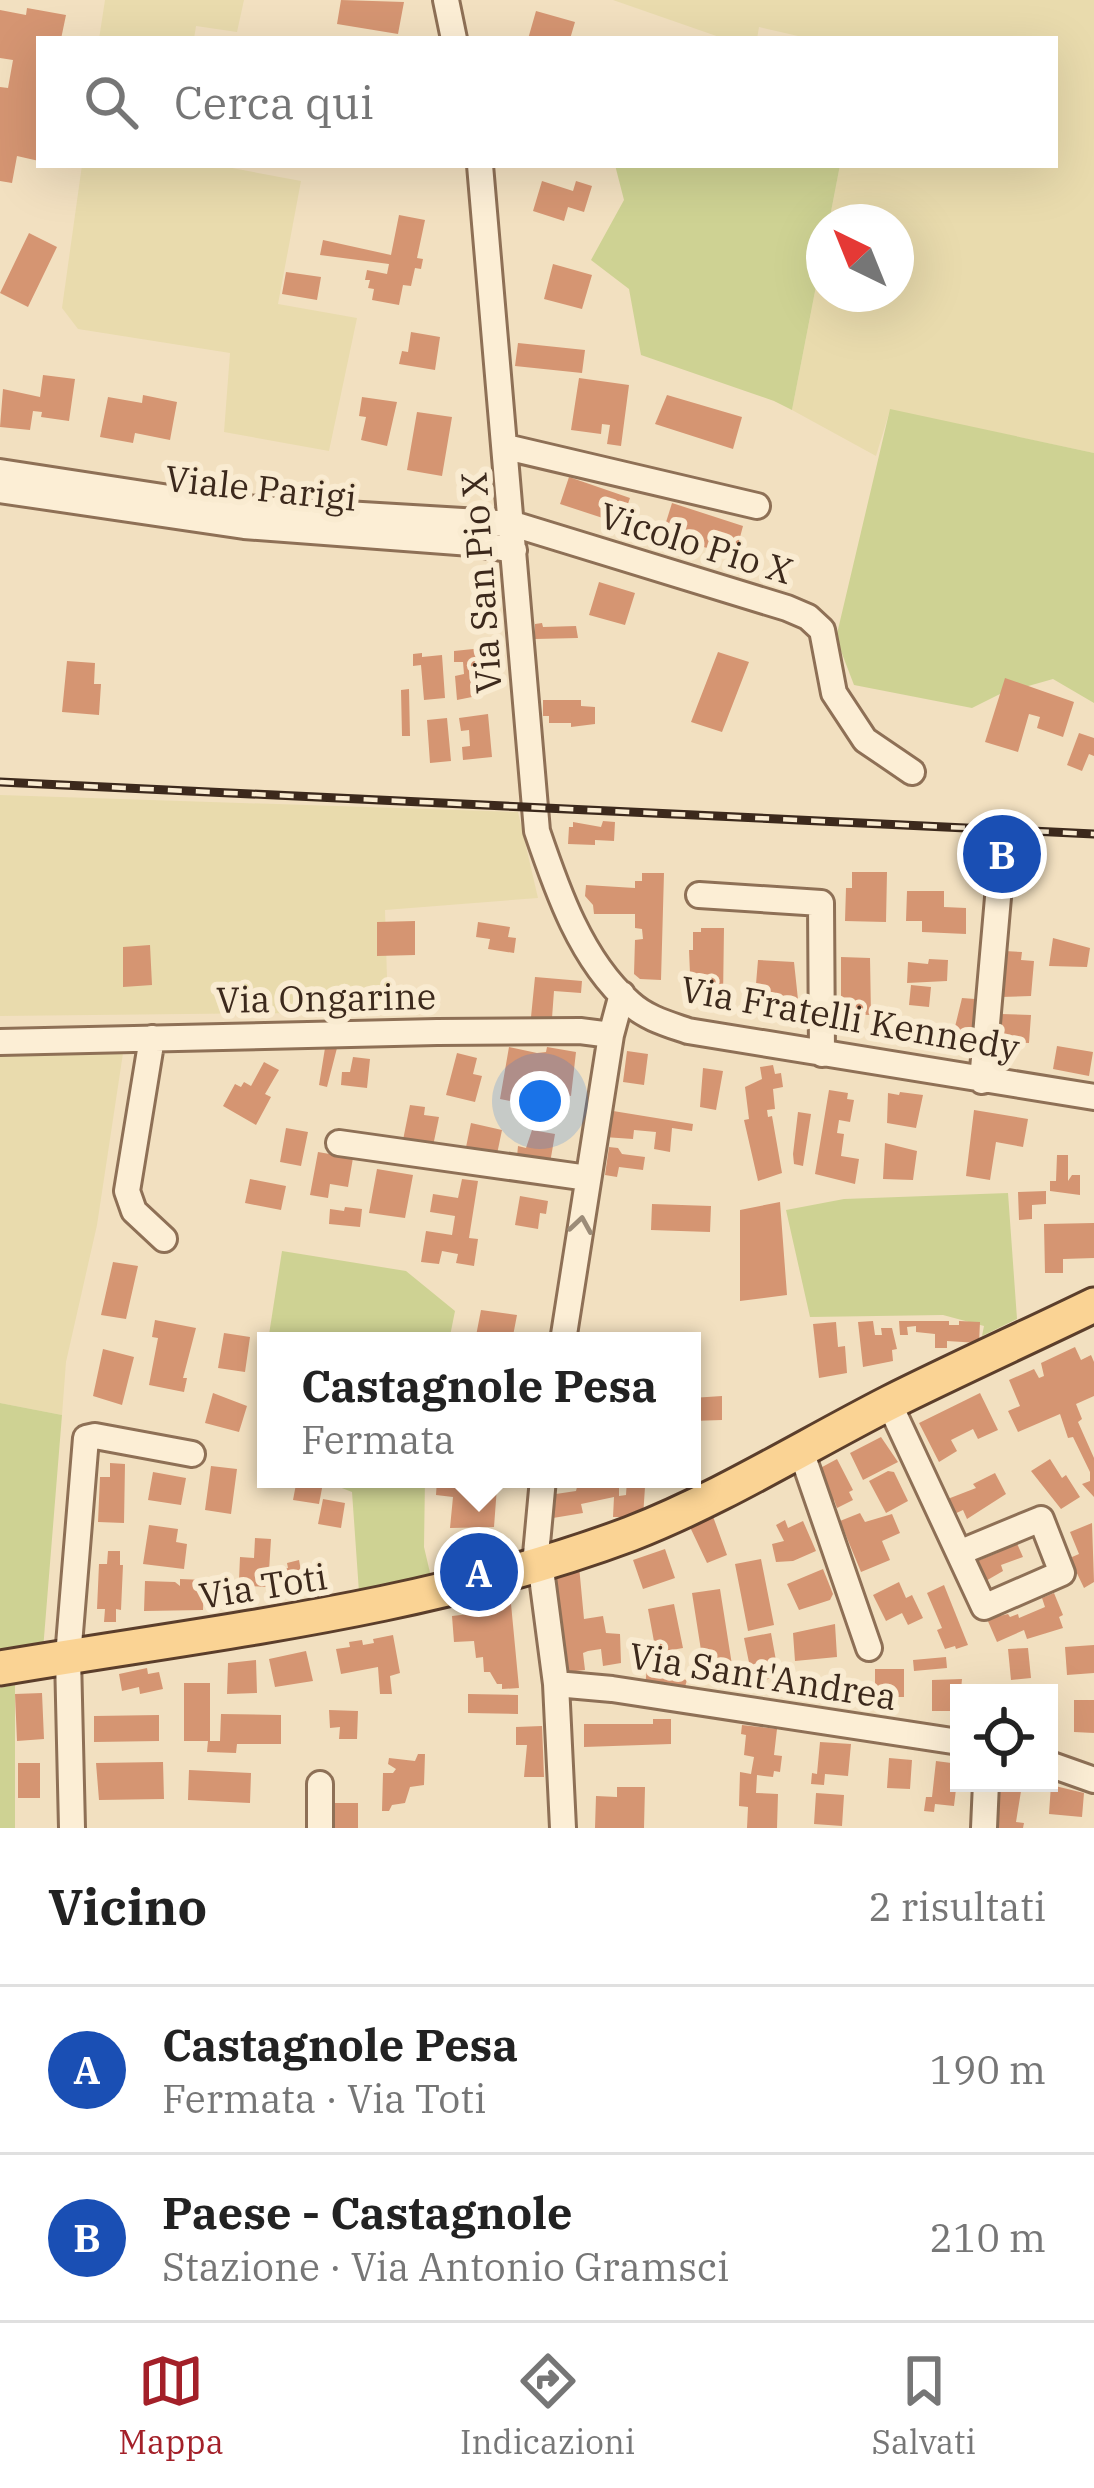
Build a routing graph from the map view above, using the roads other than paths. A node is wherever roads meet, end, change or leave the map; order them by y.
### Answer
1 (446, 0) edge
2 (453, 36) edge
3 (480, 168) edge
4 (506, 447) junction
5 (0, 472) edge
6 (0, 490) edge
7 (757, 506) dead end
8 (513, 537) junction
9 (912, 772) dead end
10 (999, 886) dead end
11 (699, 895) dead end
12 (615, 986) junction
13 (611, 1035) junction
14 (152, 1038) junction
15 (0, 1042) edge
16 (821, 1054) junction
17 (982, 1081) junction
18 (1094, 1097) edge
19 (339, 1143) dead end
20 (588, 1178) junction
21 (164, 1239) dead end
22 (1094, 1305) edge
23 (564, 1332) edge
24 (889, 1403) junction
25 (801, 1451) junction
26 (192, 1454) dead end
27 (542, 1488) edge
28 (961, 1552) dead end
29 (535, 1565) junction
30 (869, 1648) dead end
31 (68, 1657) junction
32 (0, 1668) edge
33 (556, 1684) junction
34 (950, 1741) edge
35 (1058, 1767) edge
36 (1094, 1780) edge
37 (320, 1784) dead end
38 (986, 1792) edge
39 (72, 1828) edge
40 (320, 1828) edge
41 (563, 1828) edge
42 (984, 1828) edge

1 - 2 street
3 - 4 street, Via San Pio X
4 - 7 street
4 - 8 street, Via San Pio X
5 - 8 street, Viale Parigi
6 - 8 street, Viale Parigi
8 - 9 street, Vicolo Pio X
8 - 12 street, Via San Pio X
10 - 17 street
11 - 16 street
12 - 13 street
12 - 16 street, Via Fratelli Kennedy
13 - 14 street, Via Ongarine
13 - 20 street
14 - 15 street, Via Ongarine
14 - 21 street
16 - 17 street, Via Fratelli Kennedy
17 - 18 street, Via Fratelli Kennedy
19 - 20 street
23 -> 20 street
22 - 24 main road, Via Toti
24 - 25 main road, Via Toti
24 - 28 street
25 - 29 main road, Via Toti
25 - 30 street
26 - 31 street
27 - 29 street
29 - 31 main road, Via Toti
29 - 33 street
31 - 32 main road, Via Toti
31 - 39 street
33 - 34 street, Via Sant'Andrea
33 - 41 street
35 - 36 street
37 - 40 street
38 - 42 street

